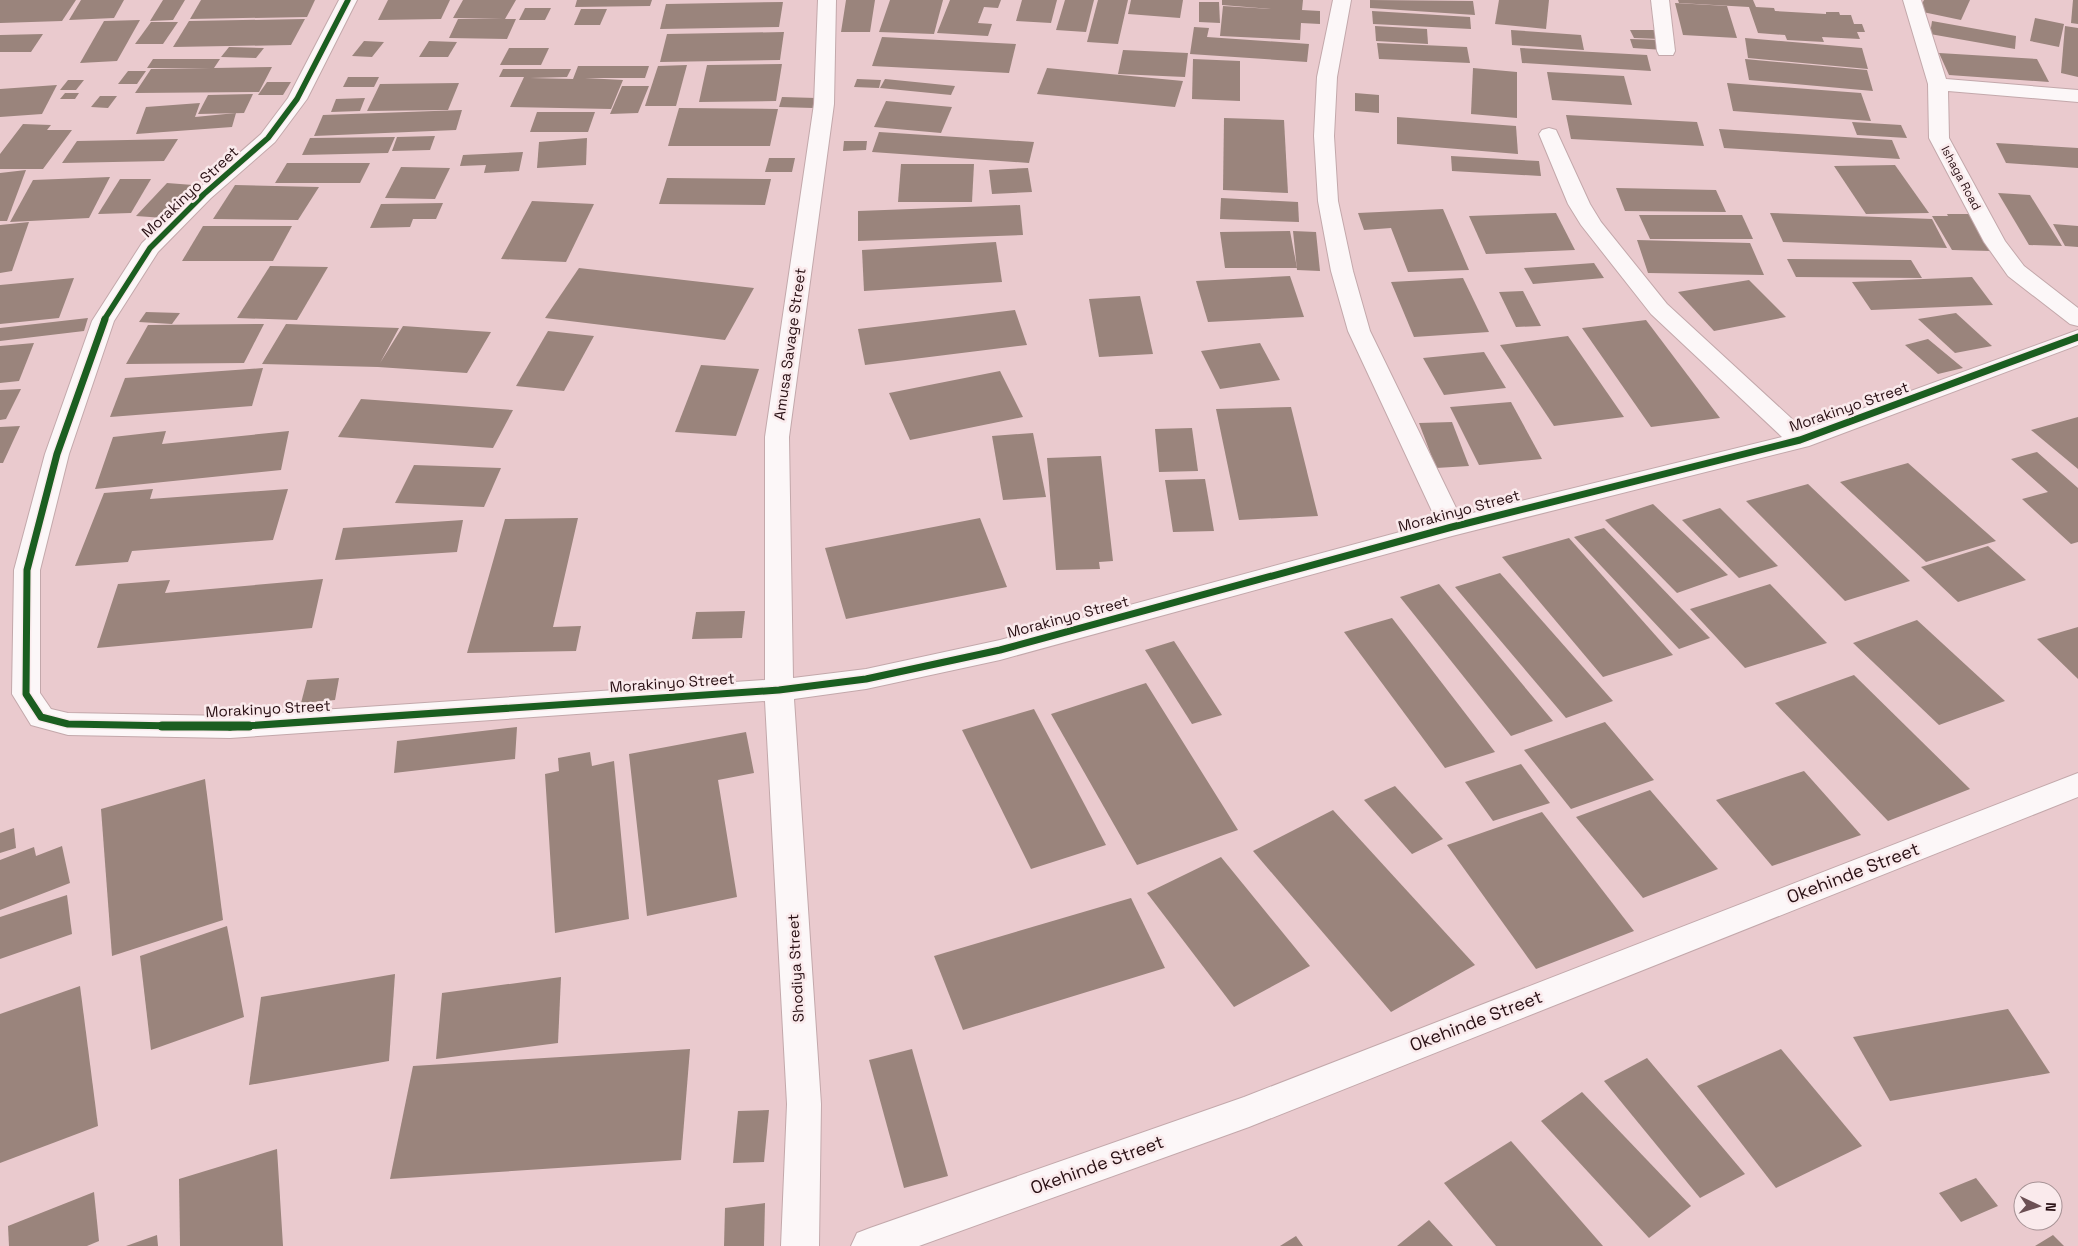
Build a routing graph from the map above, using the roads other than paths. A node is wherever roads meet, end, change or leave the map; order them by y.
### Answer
1 (348, 0) edge
2 (827, 0) edge
3 (1342, 0) edge
4 (1660, 0) edge
5 (1912, 0) edge
6 (1666, 51) dead end
7 (1938, 84) junction
8 (2078, 96) edge
9 (1549, 134) dead end
10 (2078, 319) edge
11 (2078, 337) edge
12 (1800, 440) junction
13 (1452, 526) junction
14 (779, 690) junction
15 (2078, 785) edge
16 (800, 1246) edge
17 (870, 1246) edge

1 - 14 street, Morakinyo Street
2 - 14 street, Amusa Savage Street
3 - 13 street
4 - 6 street
5 - 7 street, Ishaga Road
7 - 8 street
7 - 10 street, Ishaga Road
9 - 12 street
11 - 12 street, Morakinyo Street
12 - 13 street, Morakinyo Street
13 - 14 street, Morakinyo Street
14 - 16 street, Shodiya Street
15 - 17 street, Okehinde Street

